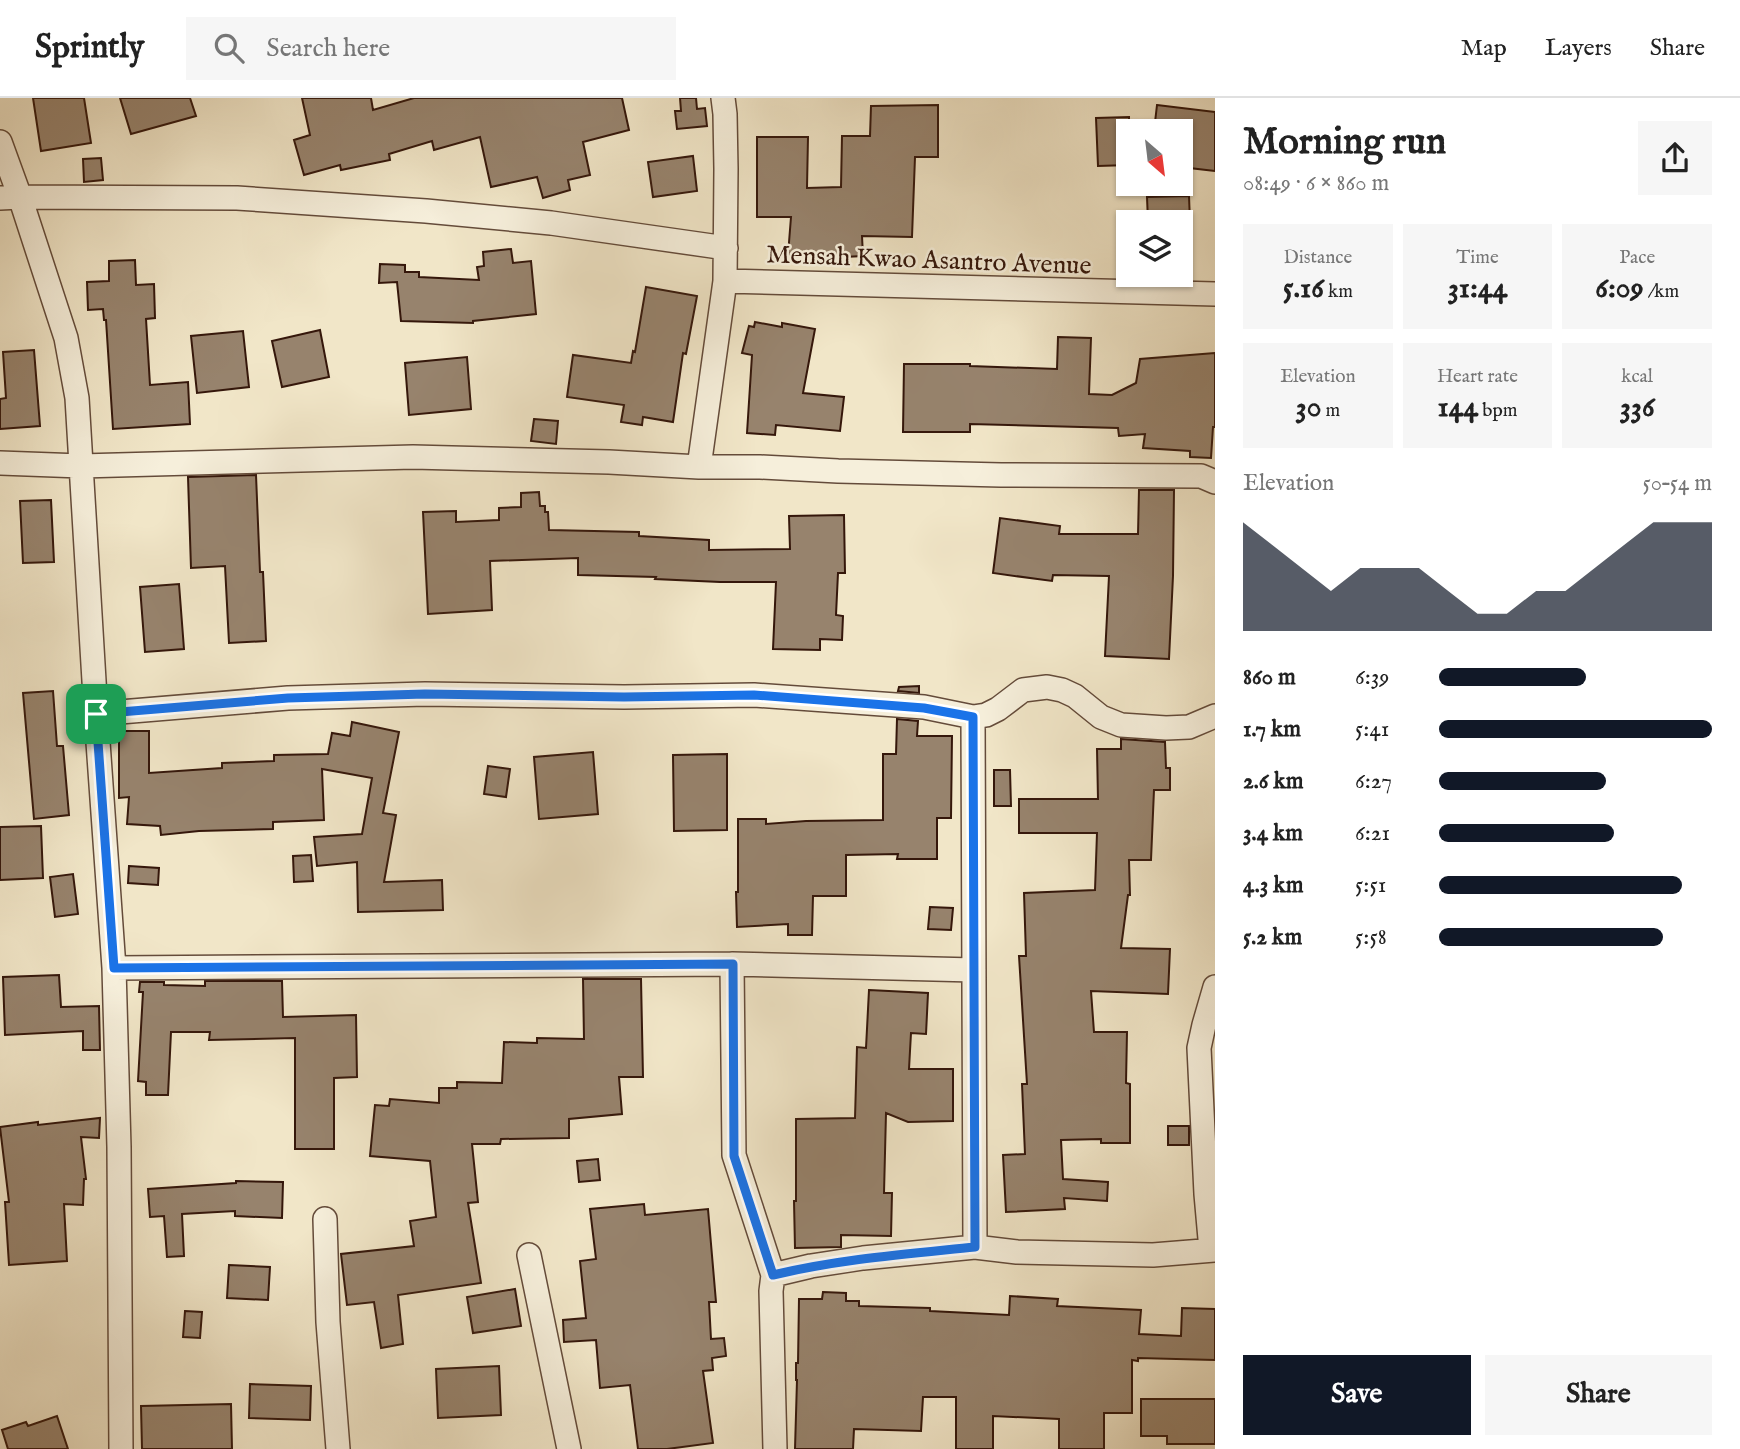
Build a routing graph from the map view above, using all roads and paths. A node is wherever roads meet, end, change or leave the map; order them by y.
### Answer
1 (723, 98) edge
2 (0, 142) edge
3 (10, 198) edge
4 (726, 248) junction
5 (725, 281) junction
6 (1215, 294) edge
7 (0, 463) edge
8 (81, 466) junction
9 (699, 467) junction
10 (1215, 482) edge
11 (96, 714) junction
12 (1215, 716) edge
13 (973, 717) junction
14 (733, 964) junction
15 (114, 968) junction
16 (974, 970) junction
17 (1215, 987) edge
18 (325, 1219) dead end
19 (975, 1247) junction
20 (1213, 1250) edge
21 (529, 1255) dead end
22 (773, 1275) junction
23 (121, 1449) edge
24 (338, 1449) edge
25 (569, 1449) edge
26 (775, 1449) edge

1 - 4 street
2 - 3 street
3 - 4 street
3 - 8 street
4 - 5 street
5 - 6 street, Mensah Kwao Asantro Avenue
5 - 9 street
7 - 8 street
8 - 9 street
8 - 11 street
9 - 10 street
11 - 13 street
11 - 15 street
12 - 13 street
13 - 16 street
14 - 15 street
14 - 16 street
14 - 22 street
15 - 23 street
16 - 19 street
17 - 20 street
18 - 24 street
19 - 20 street
19 - 22 street
21 - 25 street
22 - 26 street

